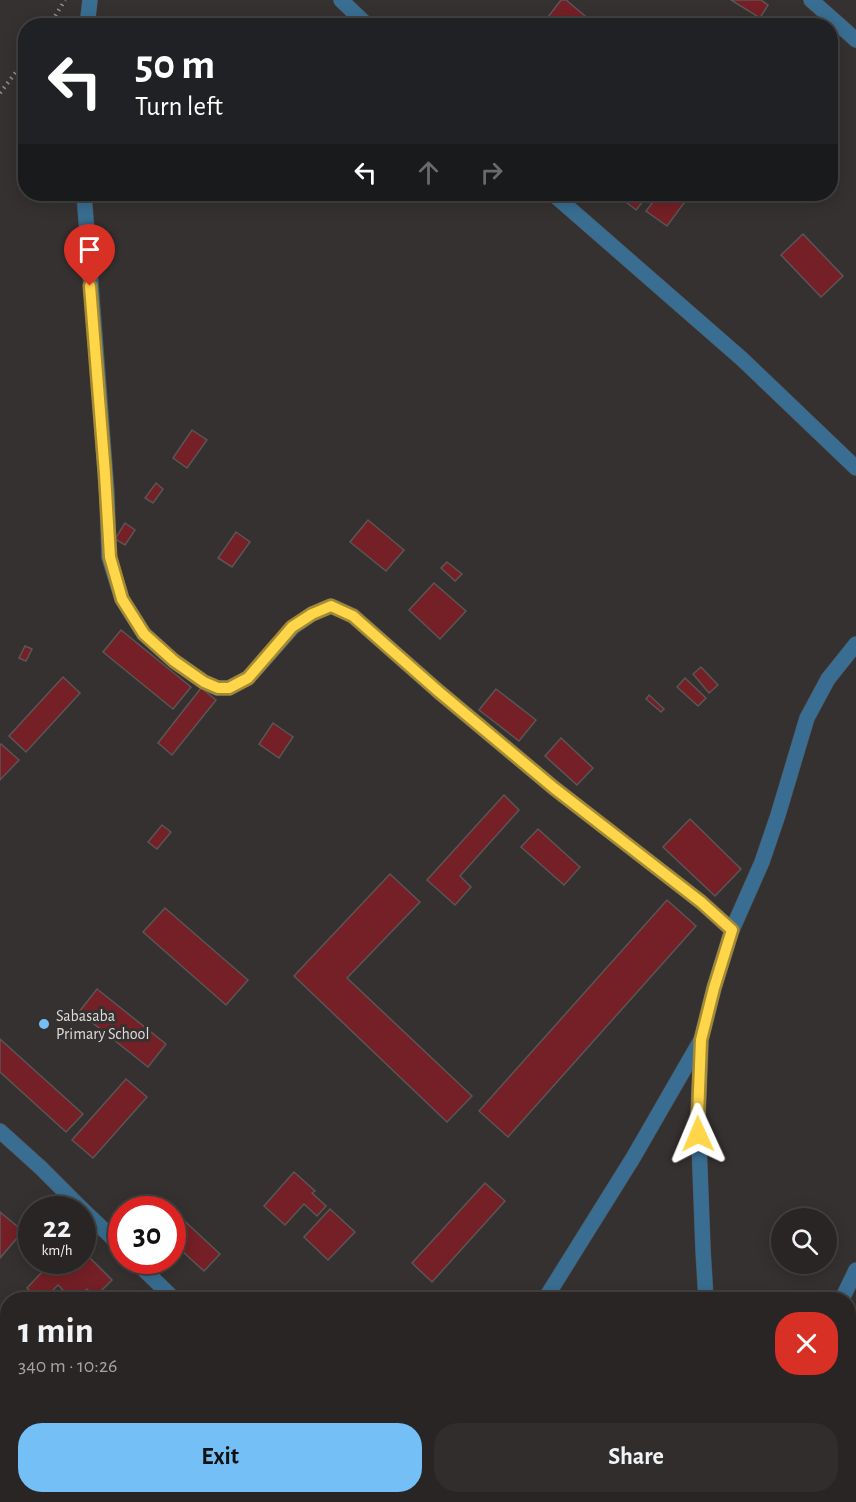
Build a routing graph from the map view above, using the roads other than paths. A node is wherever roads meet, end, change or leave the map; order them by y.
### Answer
1 (90, 0) edge
2 (341, 0) edge
3 (811, 0) edge
4 (88, 18) edge
5 (360, 18) edge
6 (831, 18) edge
7 (838, 24) edge
8 (856, 40) edge
9 (85, 201) edge
10 (561, 201) edge
11 (856, 468) edge
12 (856, 644) edge
13 (732, 930) junction
14 (701, 1040) junction
15 (0, 1131) edge
16 (69, 1196) edge
17 (96, 1222) edge
18 (108, 1234) edge
19 (856, 1270) edge
20 (148, 1274) edge
21 (167, 1292) edge
22 (549, 1292) edge
23 (706, 1292) edge
24 (845, 1292) edge

1 - 4 street
2 - 5 street
3 - 6 street
7 - 8 street
9 - 13 street
10 - 11 street
12 - 13 street
13 - 14 street
14 - 22 street
14 - 23 street
15 - 16 street
17 - 18 street
19 - 24 street
20 - 21 street

